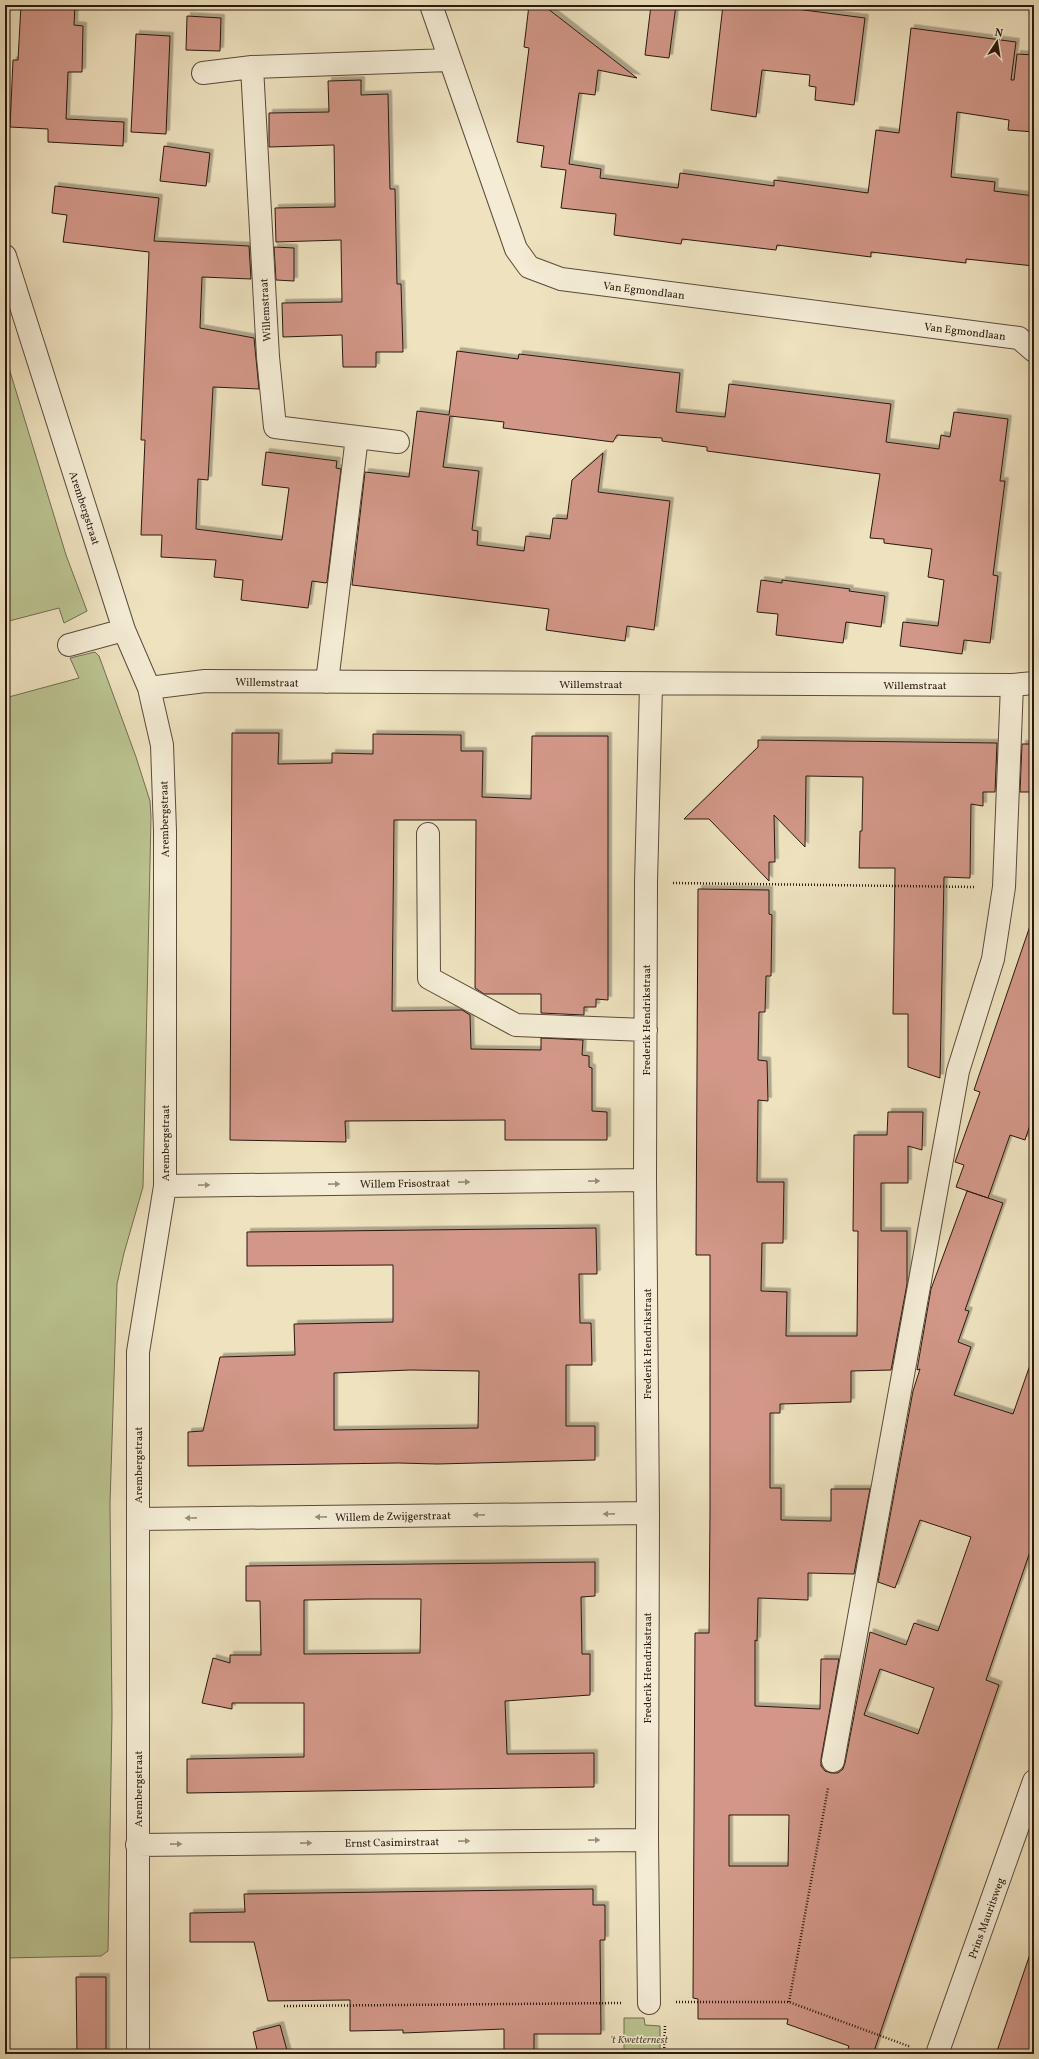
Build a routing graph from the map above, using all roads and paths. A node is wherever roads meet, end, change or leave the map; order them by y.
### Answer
1 (430, 5) edge
2 (449, 60) junction
3 (252, 67) junction
4 (203, 73) dead end
5 (5, 256) edge
6 (1034, 351) edge
7 (357, 437) junction
8 (398, 442) dead end
9 (124, 630) junction
10 (69, 645) dead end
11 (327, 682) junction
12 (1034, 683) edge
13 (651, 685) junction
14 (1012, 685) junction
15 (148, 688) junction
16 (428, 834) dead end
17 (646, 882) junction
18 (1004, 887) junction
19 (646, 1030) junction
20 (645, 1180) junction
21 (165, 1186) junction
22 (648, 1513) junction
23 (138, 1519) junction
24 (833, 1761) joint
25 (1033, 1787) edge
26 (647, 1840) junction
27 (137, 1845) junction
28 (790, 2002) junction
29 (649, 2003) junction
30 (284, 2006) dead end
31 (916, 2048) dead end
32 (138, 2054) edge
33 (938, 2054) edge

1 - 2 street, Van Egmondlaan
2 - 3 street
2 - 6 street, Van Egmondlaan
3 - 4 street
3 - 7 street, Willemstraat
5 - 9 street, Arembergstraat
7 - 8 street, Willemstraat
7 - 11 street
9 - 10 street
9 - 15 street, Arembergstraat
11 - 13 street, Willemstraat
11 - 15 street, Willemstraat
12 - 14 street, Willemstraat
13 - 14 street, Willemstraat
13 - 17 street, Frederik Hendrikstraat
14 - 18 street
15 - 21 street, Arembergstraat
16 - 19 street
17 - 18 path
17 - 19 street, Frederik Hendrikstraat
18 - 24 street
19 - 20 street, Frederik Hendrikstraat
21 -> 20 street, Willem Frisostraat
20 - 22 street, Frederik Hendrikstraat
21 - 23 street, Arembergstraat
22 -> 23 street, Willem de Zwijgerstraat
22 - 26 street, Frederik Hendrikstraat
23 - 27 street, Arembergstraat
24 - 28 path
25 - 33 street, Prins Mauritsweg
27 -> 26 street, Ernst Casimirstraat
26 - 29 street, Frederik Hendrikstraat
27 - 32 street, Arembergstraat
28 - 29 path
28 - 31 path
29 - 30 path

